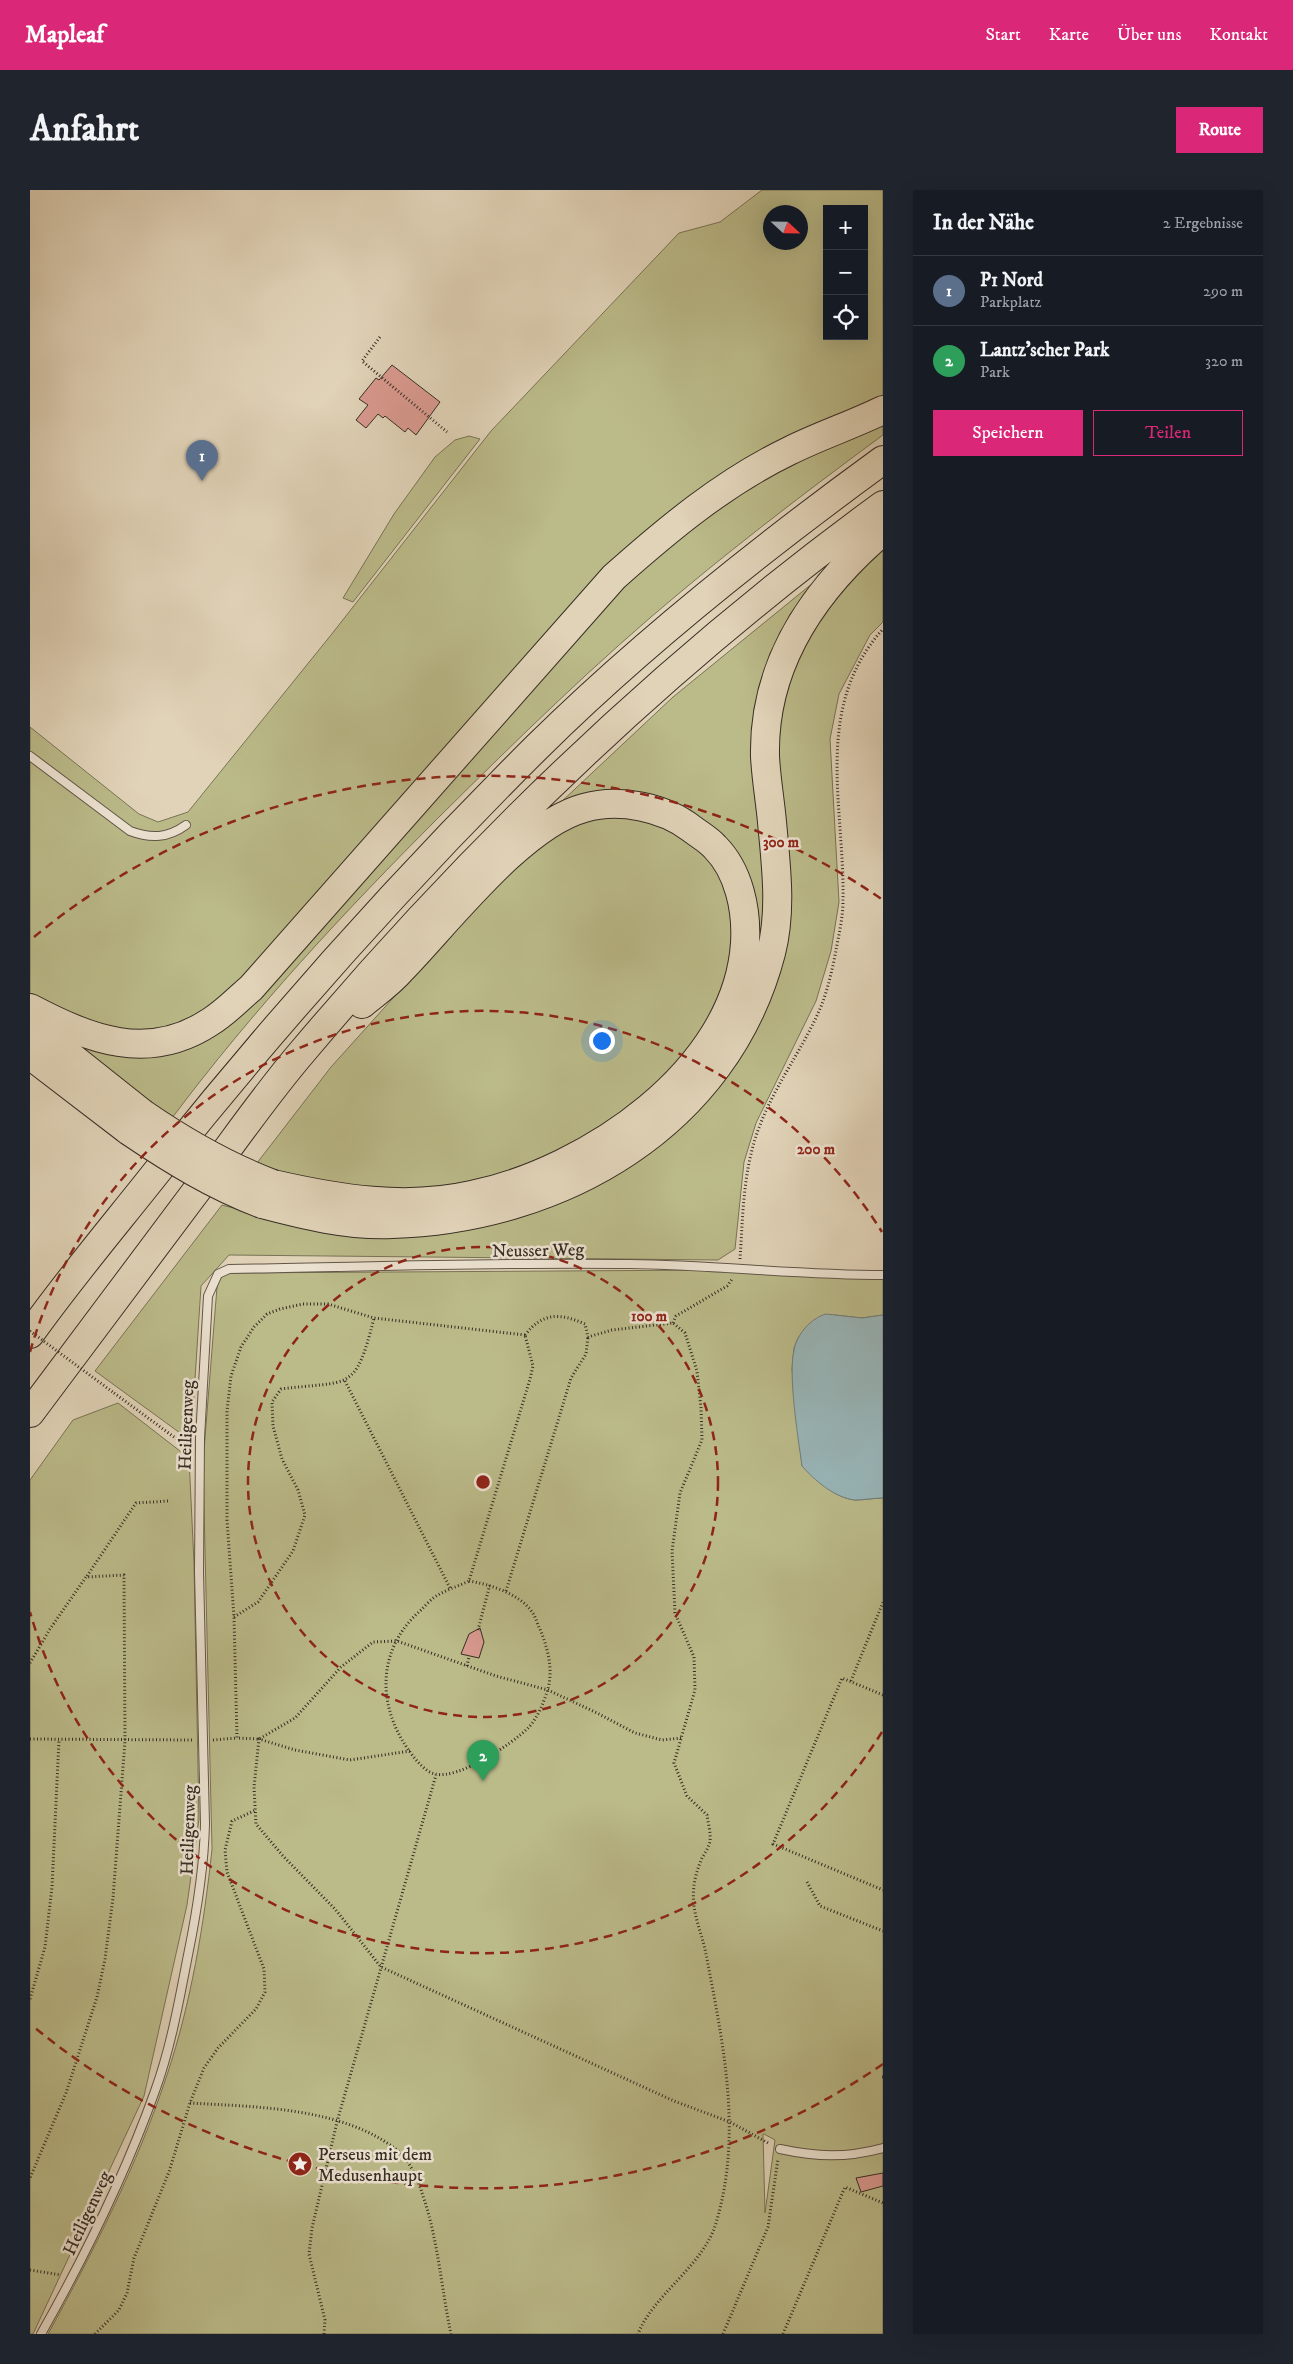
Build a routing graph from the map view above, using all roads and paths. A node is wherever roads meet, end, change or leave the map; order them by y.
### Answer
1 (380, 337) dead end
2 (883, 410) edge
3 (447, 432) dead end
4 (883, 460) edge
5 (883, 504) edge
6 (883, 530) edge
7 (883, 629) edge
8 (30, 756) edge
9 (186, 825) dead end
10 (30, 1008) edge
11 (30, 1024) edge
12 (302, 1051) junction
13 (30, 1055) edge
14 (136, 1122) junction
15 (268, 1194) junction
16 (740, 1267) junction
17 (883, 1275) edge
18 (208, 1296) joint
19 (374, 1318) junction
20 (673, 1323) junction
21 (30, 1332) edge
22 (525, 1335) junction
23 (588, 1337) junction
24 (345, 1381) junction
25 (30, 1412) edge
26 (200, 1456) junction
27 (169, 1502) dead end
28 (190, 1572) dead end
29 (198, 1572) junction
30 (86, 1577) junction
31 (469, 1581) junction
32 (490, 1584) junction
33 (451, 1590) junction
34 (506, 1592) junction
35 (883, 1602) edge
36 (234, 1617) junction
37 (478, 1630) dead end
38 (396, 1641) junction
39 (469, 1657) dead end
40 (30, 1662) edge
41 (467, 1666) junction
42 (851, 1681) junction
43 (548, 1690) junction
44 (883, 1694) edge
45 (237, 1738) junction
46 (682, 1738) junction
47 (30, 1739) edge
48 (259, 1739) junction
49 (60, 1740) junction
50 (204, 1740) junction
51 (126, 1741) junction
52 (410, 1751) junction
53 (436, 1775) junction
54 (256, 1810) junction
55 (807, 1882) dead end
56 (883, 1890) edge
57 (883, 1932) edge
58 (381, 1967) junction
59 (30, 1998) edge
60 (190, 2103) junction
61 (337, 2122) junction
62 (730, 2122) junction
63 (883, 2148) edge
64 (780, 2149) junction
65 (30, 2178) edge
66 (883, 2203) edge
67 (30, 2270) edge
68 (74, 2275) junction
69 (41, 2334) edge
70 (95, 2334) edge
71 (324, 2334) edge
72 (451, 2334) edge
73 (637, 2334) edge
74 (722, 2334) edge
75 (783, 2334) edge

1 - 3 path
2 - 10 highway
4 - 21 highway
5 - 12 highway
6 - 15 highway
7 - 16 path
8 - 9 lane
11 - 14 highway
12 - 15 highway
12 - 25 highway
13 - 14 highway
14 - 15 highway, bridge
16 - 17 lane, Neusser Weg
16 - 18 lane, Neusser Weg
16 - 20 path
18 - 26 lane, Heiligenweg
19 - 22 path
19 - 24 path
19 - 36 path
20 - 23 path
20 - 46 path
21 - 26 path, bridge
22 - 23 path
22 - 31 path
23 - 34 path
24 - 33 path
24 - 36 path
26 - 29 lane, Heiligenweg
27 - 30 path
28 - 29 lane
29 - 50 lane, Heiligenweg
30 - 40 path
30 - 51 path
31 - 32 path
31 - 33 path
32 - 34 path
32 - 37 path
33 - 38 path
34 - 43 path
35 - 42 path
36 - 45 path
38 - 41 path
38 - 48 path
38 - 52 path
39 - 41 path
41 - 43 path
42 - 44 path
42 - 56 path
43 - 46 path
43 - 53 path
45 - 48 path
45 - 50 path
46 - 62 path
47 - 49 path
48 - 52 path
48 - 54 path
49 - 51 path
49 - 59 path
50 - 51 path
50 - 68 lane, Heiligenweg
51 - 65 path
52 - 53 path
53 - 58 path
54 - 58 path
54 - 60 path
55 - 57 path
58 - 61 path
58 - 62 path
60 - 61 path
60 - 70 path
61 - 71 path
61 - 72 path
62 - 64 path
62 - 73 path
63 - 64 lane
64 - 74 path
66 - 75 path
67 - 68 path
68 - 69 lane, Heiligenweg

